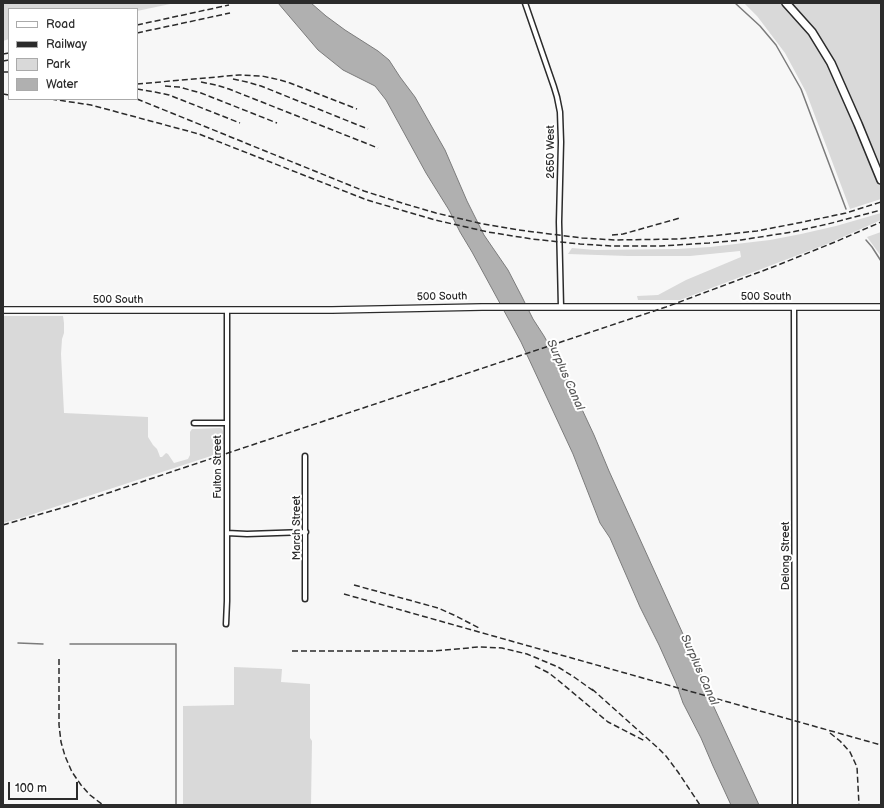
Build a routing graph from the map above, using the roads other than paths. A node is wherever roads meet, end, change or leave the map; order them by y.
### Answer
1 (526, 3) edge
2 (786, 3) edge
3 (881, 180) edge
4 (561, 307) junction
5 (794, 307) junction
6 (881, 307) edge
7 (3, 310) edge
8 (227, 310) junction
9 (194, 423) dead end
10 (227, 423) junction
11 (305, 456) dead end
12 (306, 532) junction
13 (227, 533) junction
14 (305, 599) dead end
15 (226, 624) dead end
16 (795, 805) edge

1 - 4 street, 2650 West
2 - 3 highway
4 - 5 street, 500 South
4 - 8 street, 500 South
5 - 6 street, 500 South
5 - 16 street, Delong Street
7 - 8 street, 500 South
8 - 10 street, Fulton Street
9 - 10 street
10 - 13 street, Fulton Street
11 - 12 street, March Street
12 - 13 street
12 - 14 street, March Street
13 - 15 street, Fulton Street

